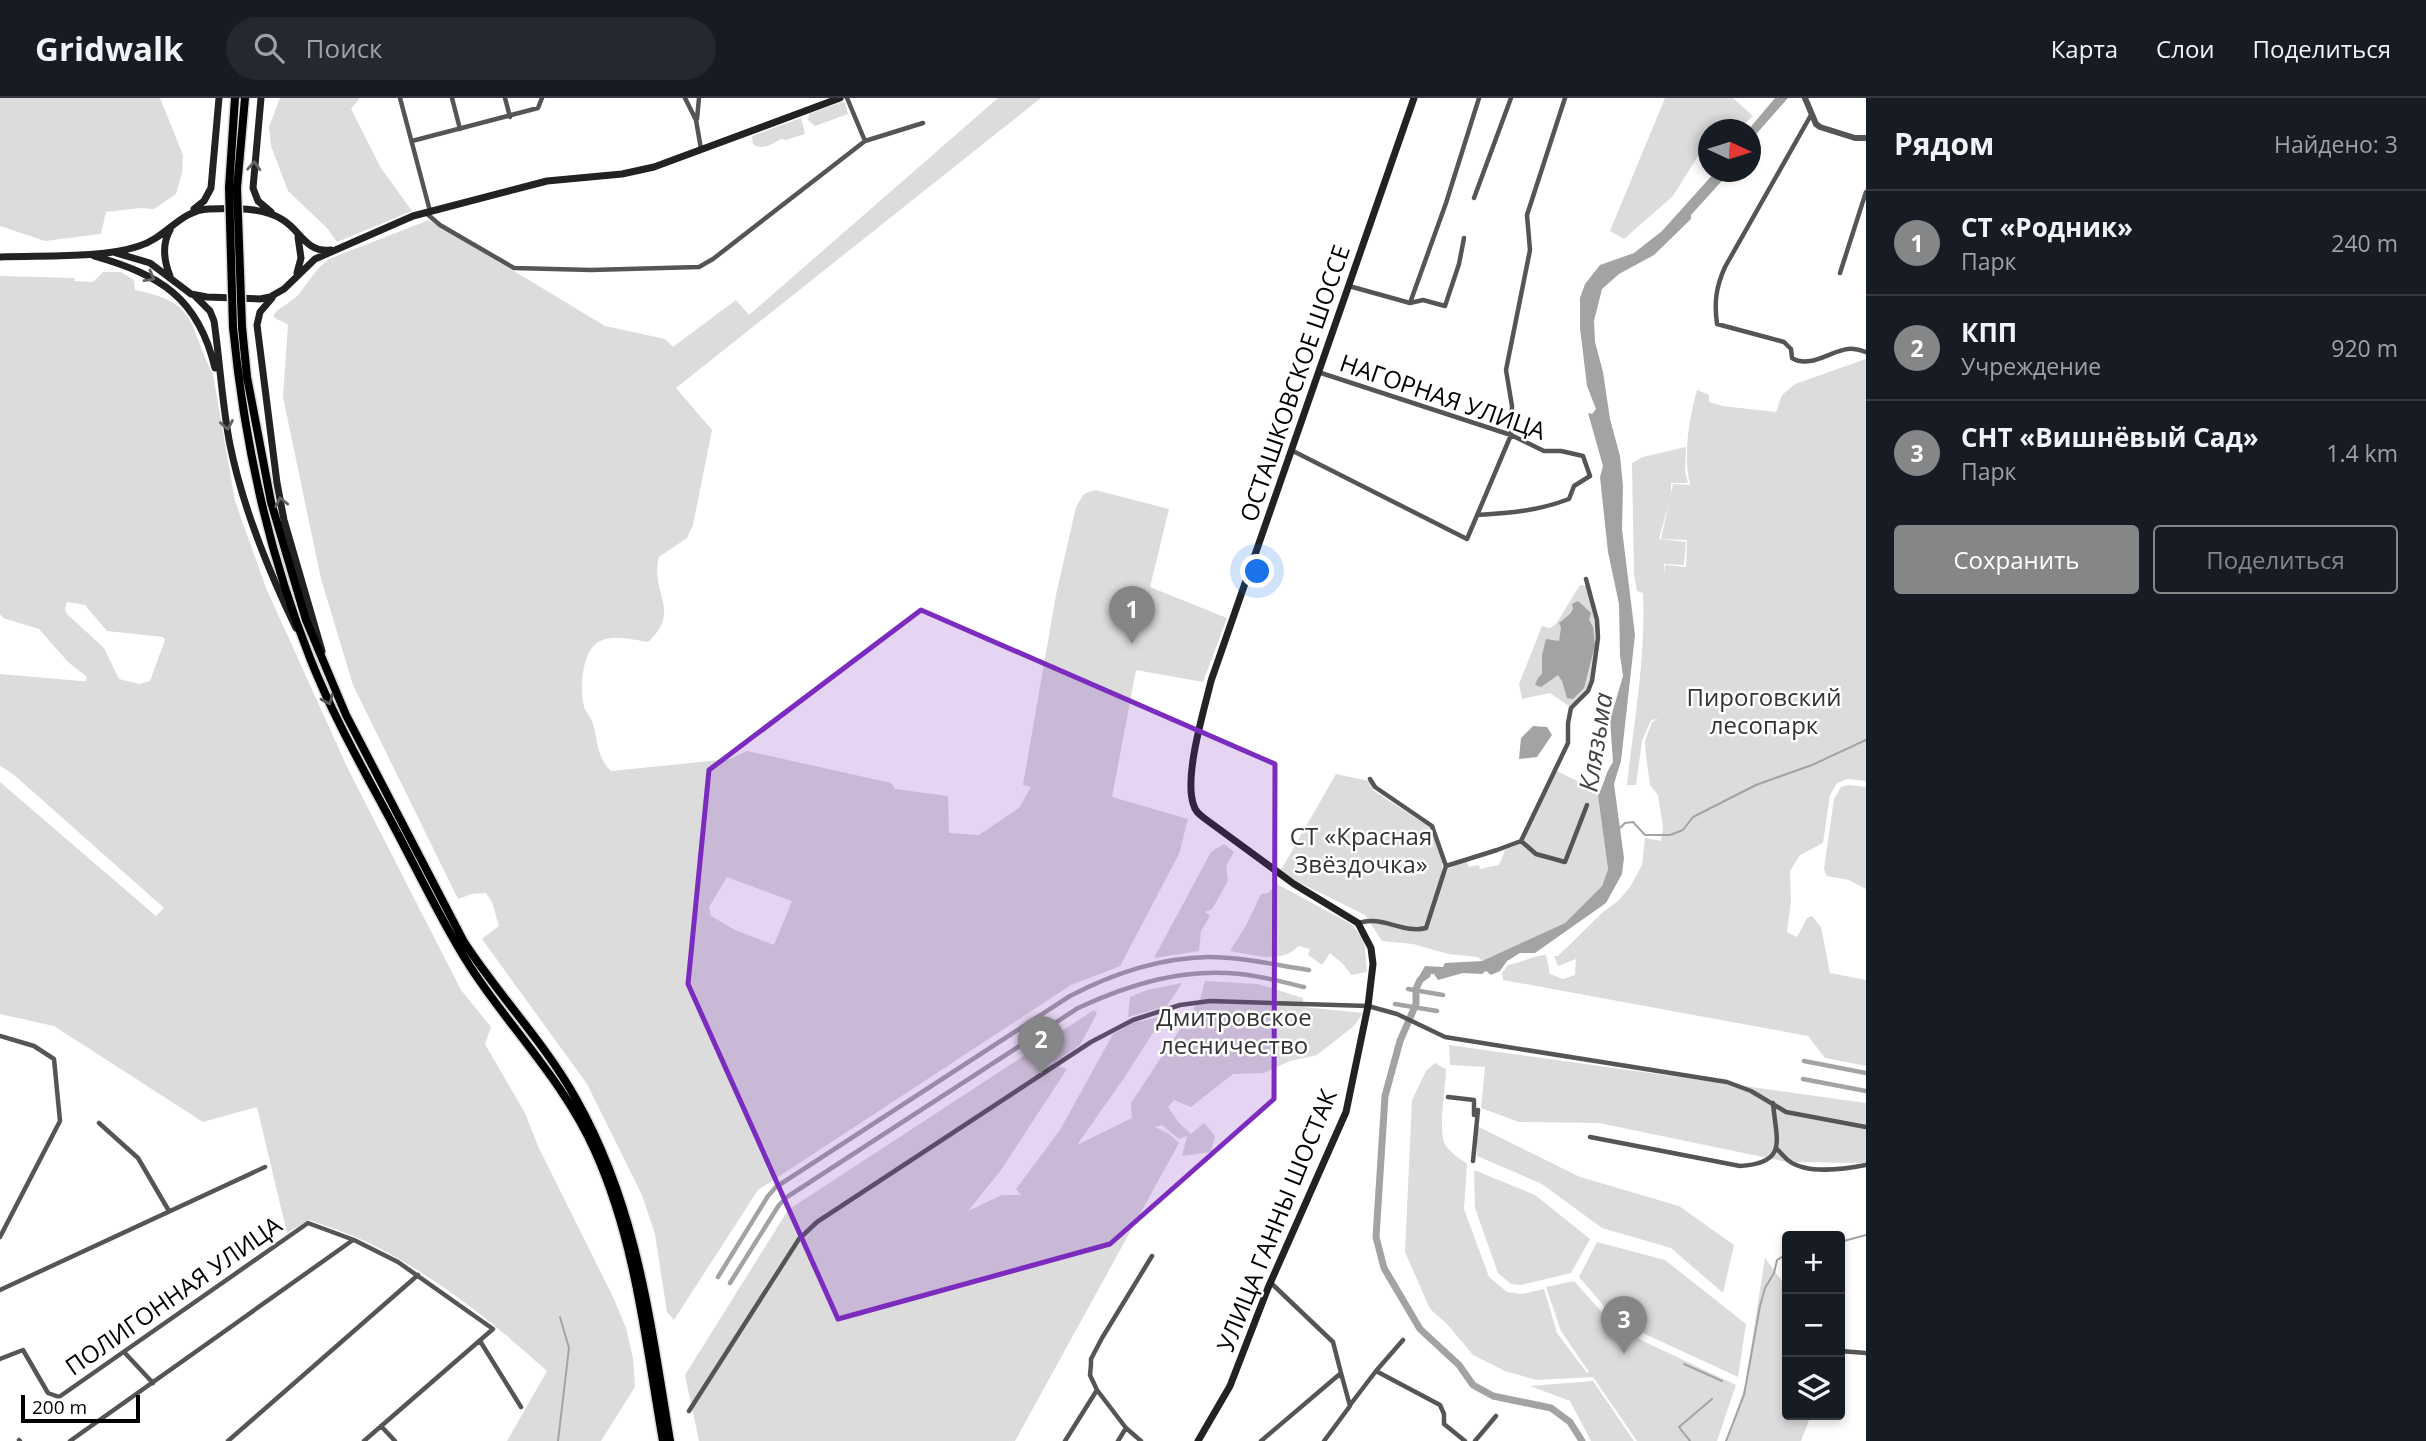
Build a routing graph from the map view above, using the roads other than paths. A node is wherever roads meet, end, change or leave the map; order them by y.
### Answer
1 (219, 98) edge
2 (235, 98) edge
3 (245, 98) edge
4 (261, 98) edge
5 (400, 98) edge
6 (452, 98) edge
7 (505, 98) edge
8 (542, 98) edge
9 (685, 98) edge
10 (699, 98) edge
11 (839, 98) edge
12 (847, 98) edge
13 (1414, 98) edge
14 (1479, 98) edge
15 (1511, 98) edge
16 (1565, 98) edge
17 (1805, 98) edge
18 (1812, 114) junction
19 (510, 117) junction
20 (696, 120) junction
21 (923, 123) dead end
22 (460, 129) junction
23 (1866, 138) edge
24 (412, 141) junction
25 (865, 141) junction
26 (701, 150) junction
27 (233, 188) junction
28 (1866, 192) edge
29 (1474, 198) dead end
30 (431, 210) junction
31 (189, 213) junction
32 (1858, 217) junction
33 (1866, 219) edge
34 (283, 220) junction
35 (176, 222) junction
36 (293, 229) junction
37 (1464, 238) dead end
38 (335, 249) junction
39 (116, 253) junction
40 (86, 254) junction
41 (0, 257) edge
42 (1840, 273) dead end
43 (295, 276) junction
44 (174, 282) junction
45 (1349, 286) junction
46 (191, 294) junction
47 (275, 295) junction
48 (1410, 303) junction
49 (237, 327) junction
50 (1866, 352) edge
51 (1318, 372) junction
52 (222, 394) junction
53 (1511, 435) junction
54 (1291, 450) junction
55 (1477, 515) junction
56 (1586, 579) dead end
57 (311, 660) junction
58 (332, 685) junction
59 (1370, 779) dead end
60 (1587, 805) dead end
61 (1521, 841) junction
62 (1446, 866) junction
63 (1358, 923) junction
64 (1368, 1006) junction
65 (0, 1036) edge
66 (1448, 1097) dead end
67 (1773, 1103) junction
68 (99, 1123) dead end
69 (1866, 1127) edge
70 (1590, 1137) dead end
71 (1777, 1149) junction
72 (1473, 1161) dead end
73 (1866, 1165) edge
74 (265, 1167) dead end
75 (169, 1211) junction
76 (0, 1237) edge
77 (354, 1240) junction
78 (1152, 1256) dead end
79 (418, 1275) junction
80 (1270, 1283) junction
81 (0, 1290) edge
82 (1403, 1340) dead end
83 (480, 1341) junction
84 (1845, 1351) edge
85 (124, 1352) junction
86 (1866, 1353) edge
87 (0, 1359) edge
88 (1376, 1371) junction
89 (1341, 1373) junction
90 (153, 1382) junction
91 (1097, 1390) junction
92 (1350, 1406) junction
93 (521, 1407) dead end
94 (689, 1411) dead end
95 (1496, 1416) dead end
96 (381, 1426) junction
97 (1126, 1428) junction
98 (70, 1441) edge
99 (228, 1441) edge
100 (365, 1441) edge
101 (395, 1441) edge
102 (663, 1441) edge
103 (670, 1441) edge
104 (1065, 1441) edge
105 (1118, 1441) edge
106 (1140, 1441) edge
107 (1198, 1441) edge
108 (1261, 1441) edge
109 (1324, 1441) edge
110 (1465, 1441) edge
111 (1475, 1441) edge

1 - 31 main road
2 - 27 main road
3 - 27 main road
34 -> 4 main road
5 - 24 street
6 - 22 street
7 - 19 street
8 - 19 street
9 - 20 street
10 - 20 street
11 - 26 main road
12 - 25 street
13 - 45 main road, ОСТАШКОВСКОЕ ШОССЕ
14 - 48 street
15 - 29 street
16 - 53 street
17 - 18 street
18 - 23 street
18 - 50 street
19 - 22 street
20 - 26 street
21 - 25 street
22 - 24 street
24 - 30 street
25 - 30 street
26 - 30 main road
27 - 49 main road, bridge
28 - 32 street
30 - 38 main road
31 - 34 main road
31 - 35 main road
32 - 33 street
32 - 42 street
34 - 36 main road
35 - 39 main road
35 - 44 main road
36 - 38 main road
36 - 43 main road
37 - 48 street
38 - 43 main road
39 - 40 main road
39 - 44 main road
40 - 41 main road
40 -> 52 main road
43 - 47 main road
44 - 46 main road
45 - 48 street
45 - 51 main road, ОСТАШКОВСКОЕ ШОССЕ
46 - 47 main road
46 - 52 main road
58 -> 47 main road
49 - 57 main road
49 - 58 main road
51 - 53 street, НАГОРНАЯ УЛИЦА
51 - 54 main road, ОСТАШКОВСКОЕ ШОССЕ
52 -> 57 main road
53 - 55 street
53 - 55 street, НАГОРНАЯ УЛИЦА
54 - 55 street
54 - 63 main road, ОСТАШКОВСКОЕ ШОССЕ
56 - 61 street
57 -> 102 main road
58 - 103 main road
59 - 62 street
60 - 61 street
61 - 62 street
62 - 63 street
63 - 64 main road, УЛИЦА ГАННЫ ШОСТАК
64 - 67 street
64 - 80 main road, УЛИЦА ГАННЫ ШОСТАК
64 - 94 street
65 - 76 street
66 - 72 street
67 - 69 street
67 - 71 street
68 - 75 street
70 - 71 street
71 - 73 street
74 - 75 street
75 - 81 street
77 - 79 street
77 - 85 street, ПОЛИГОННАЯ УЛИЦА
77 - 90 street
78 - 91 street
79 - 83 street
79 - 99 street
80 - 89 street
80 - 107 main road, УЛИЦА ГАННЫ ШОСТАК
82 - 88 street
83 - 93 street
83 - 96 street
84 - 86 street
85 - 87 street, ПОЛИГОННАЯ УЛИЦА
85 - 90 street
88 - 92 street
88 - 110 street
89 - 92 street
89 - 108 street
90 - 98 street
91 - 97 street
91 - 104 street
92 - 109 street
95 - 111 street
96 - 100 street
96 - 101 street
97 - 105 street
97 - 106 street

